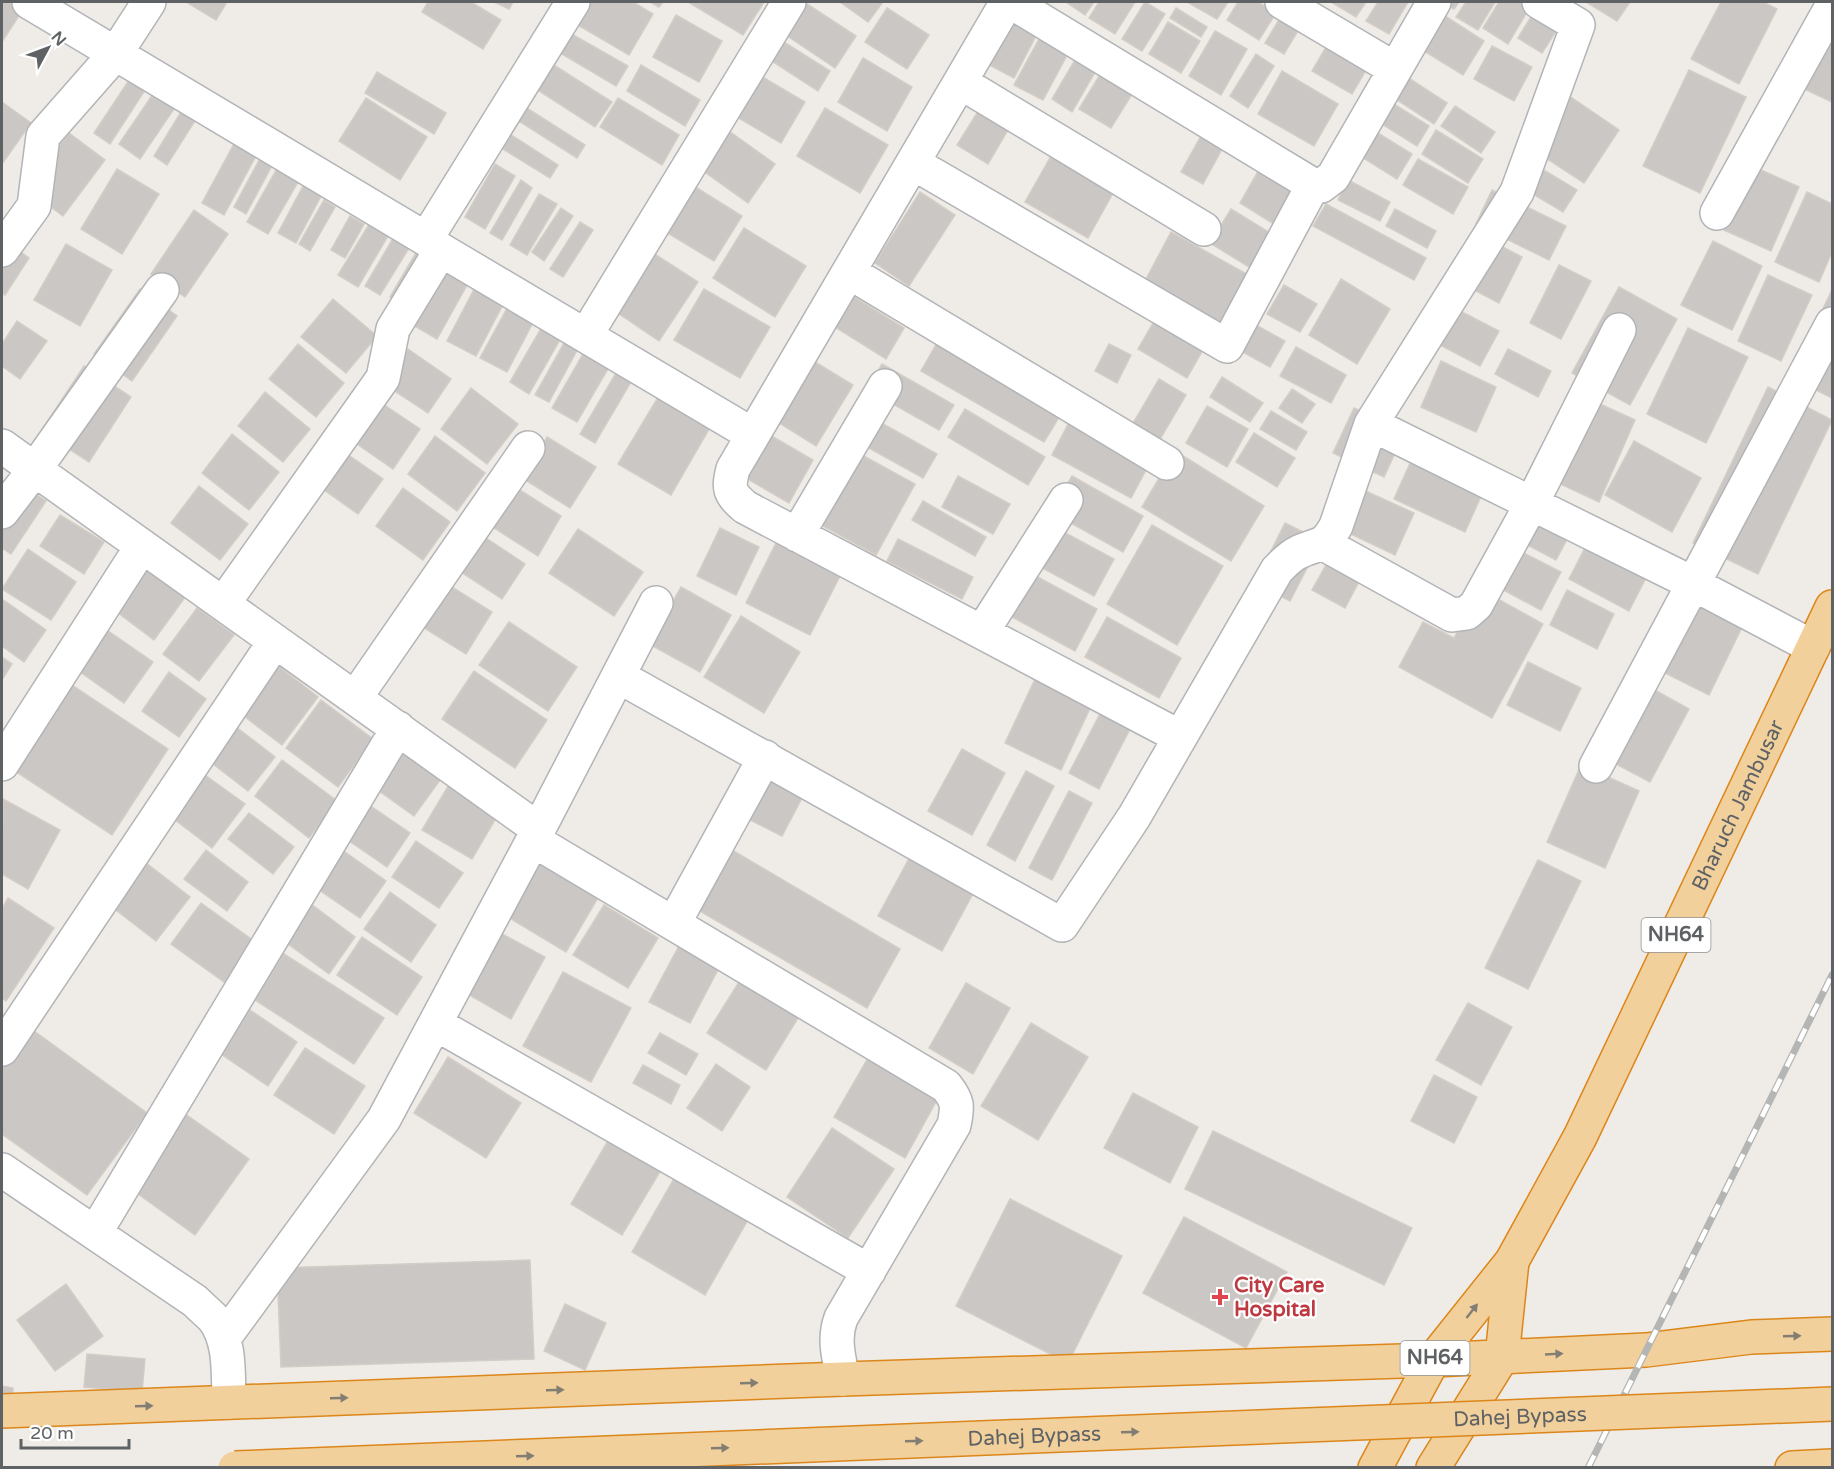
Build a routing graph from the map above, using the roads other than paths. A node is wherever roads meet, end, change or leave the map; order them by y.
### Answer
1 (29, 2) edge
2 (149, 2) edge
3 (573, 2) edge
4 (789, 2) edge
5 (1009, 2) edge
6 (1282, 2) edge
7 (1434, 2) edge
8 (1539, 2) edge
9 (1833, 6) edge
10 (116, 53) junction
11 (1395, 69) junction
12 (960, 82) junction
13 (913, 163) junction
14 (1313, 185) junction
15 (1717, 213) dead end
16 (1204, 229) dead end
17 (434, 244) junction
18 (2, 250) edge
19 (849, 272) junction
20 (162, 290) dead end
21 (1833, 324) edge
22 (1618, 330) dead end
23 (586, 335) junction
24 (885, 386) dead end
25 (1371, 424) junction
26 (753, 435) junction
27 (2, 446) edge
28 (528, 448) dead end
29 (1167, 463) dead end
30 (35, 469) junction
31 (1066, 500) dead end
32 (1532, 503) junction
33 (2, 512) edge
34 (797, 535) junction
35 (1324, 543) junction
36 (142, 546) junction
37 (1693, 584) junction
38 (656, 603) dead end
39 (223, 604) junction
40 (1833, 607) edge
41 (981, 632) junction
42 (275, 641) junction
43 (1813, 647) junction
44 (618, 676) junction
45 (355, 698) junction
46 (398, 728) junction
47 (1180, 737) junction
48 (765, 758) junction
49 (2, 764) edge
50 (1596, 766) dead end
51 (536, 834) junction
52 (674, 923) junction
53 (436, 1024) junction
54 (2, 1049) edge
55 (2, 1170) edge
56 (95, 1233) junction
57 (1512, 1261) junction
58 (869, 1271) junction
59 (1833, 1334) edge
60 (224, 1338) junction
61 (1502, 1357) junction
62 (1433, 1360) junction
63 (843, 1379) junction
64 (229, 1402) junction
65 (1833, 1404) edge
66 (2, 1411) edge
67 (1833, 1466) edge
68 (236, 1467) edge
69 (1375, 1467) edge
70 (1433, 1467) edge
71 (1792, 1467) edge

1 - 10 street
2 - 10 street
3 - 17 street
4 - 23 street
5 - 12 street
5 - 14 street
6 - 11 street
7 - 11 street
8 - 25 street
9 - 15 street
10 - 17 street
10 - 18 street
11 - 14 street
12 - 13 street
12 - 16 street
13 - 14 street
13 - 19 street
17 - 23 street
17 - 39 street
19 - 26 street
19 - 29 street
20 - 30 street
21 - 37 street
22 - 32 street
23 - 26 street
24 - 34 street
25 - 32 street
25 - 35 street
26 - 34 street
27 - 30 street
28 - 45 street
30 - 33 street
30 - 36 street
31 - 41 street
32 - 35 street
32 - 37 street
34 - 41 street
35 - 47 street
36 - 39 street
36 - 49 street
37 - 43 street
37 - 50 street
38 - 44 street
39 - 42 street
40 - 43 highway, Bharuch Jambusar / NH64
41 - 47 street
42 - 45 street
42 - 54 street
43 - 57 highway, Bharuch Jambusar / NH64
44 - 48 street
44 - 51 street
45 - 46 street
46 - 51 street
46 - 56 street
47 - 48 street
48 - 52 street
51 - 52 street
51 - 53 street
52 - 58 street
53 - 58 street
53 - 60 street
55 - 56 street
56 - 60 street
57 - 61 highway, Bharuch Jambusar / NH64
62 -> 57 highway, Bharuch Jambusar / NH64
58 - 63 street
61 -> 59 highway, NH64
60 - 64 street
61 - 62 highway, NH64
61 - 70 highway, Bharuch Jambusar / NH64
62 - 63 highway
62 - 69 highway, Bharuch Jambusar / NH64
64 -> 63 highway
66 -> 64 highway
68 -> 65 highway, Dahej Bypass, bridge
67 - 71 highway

